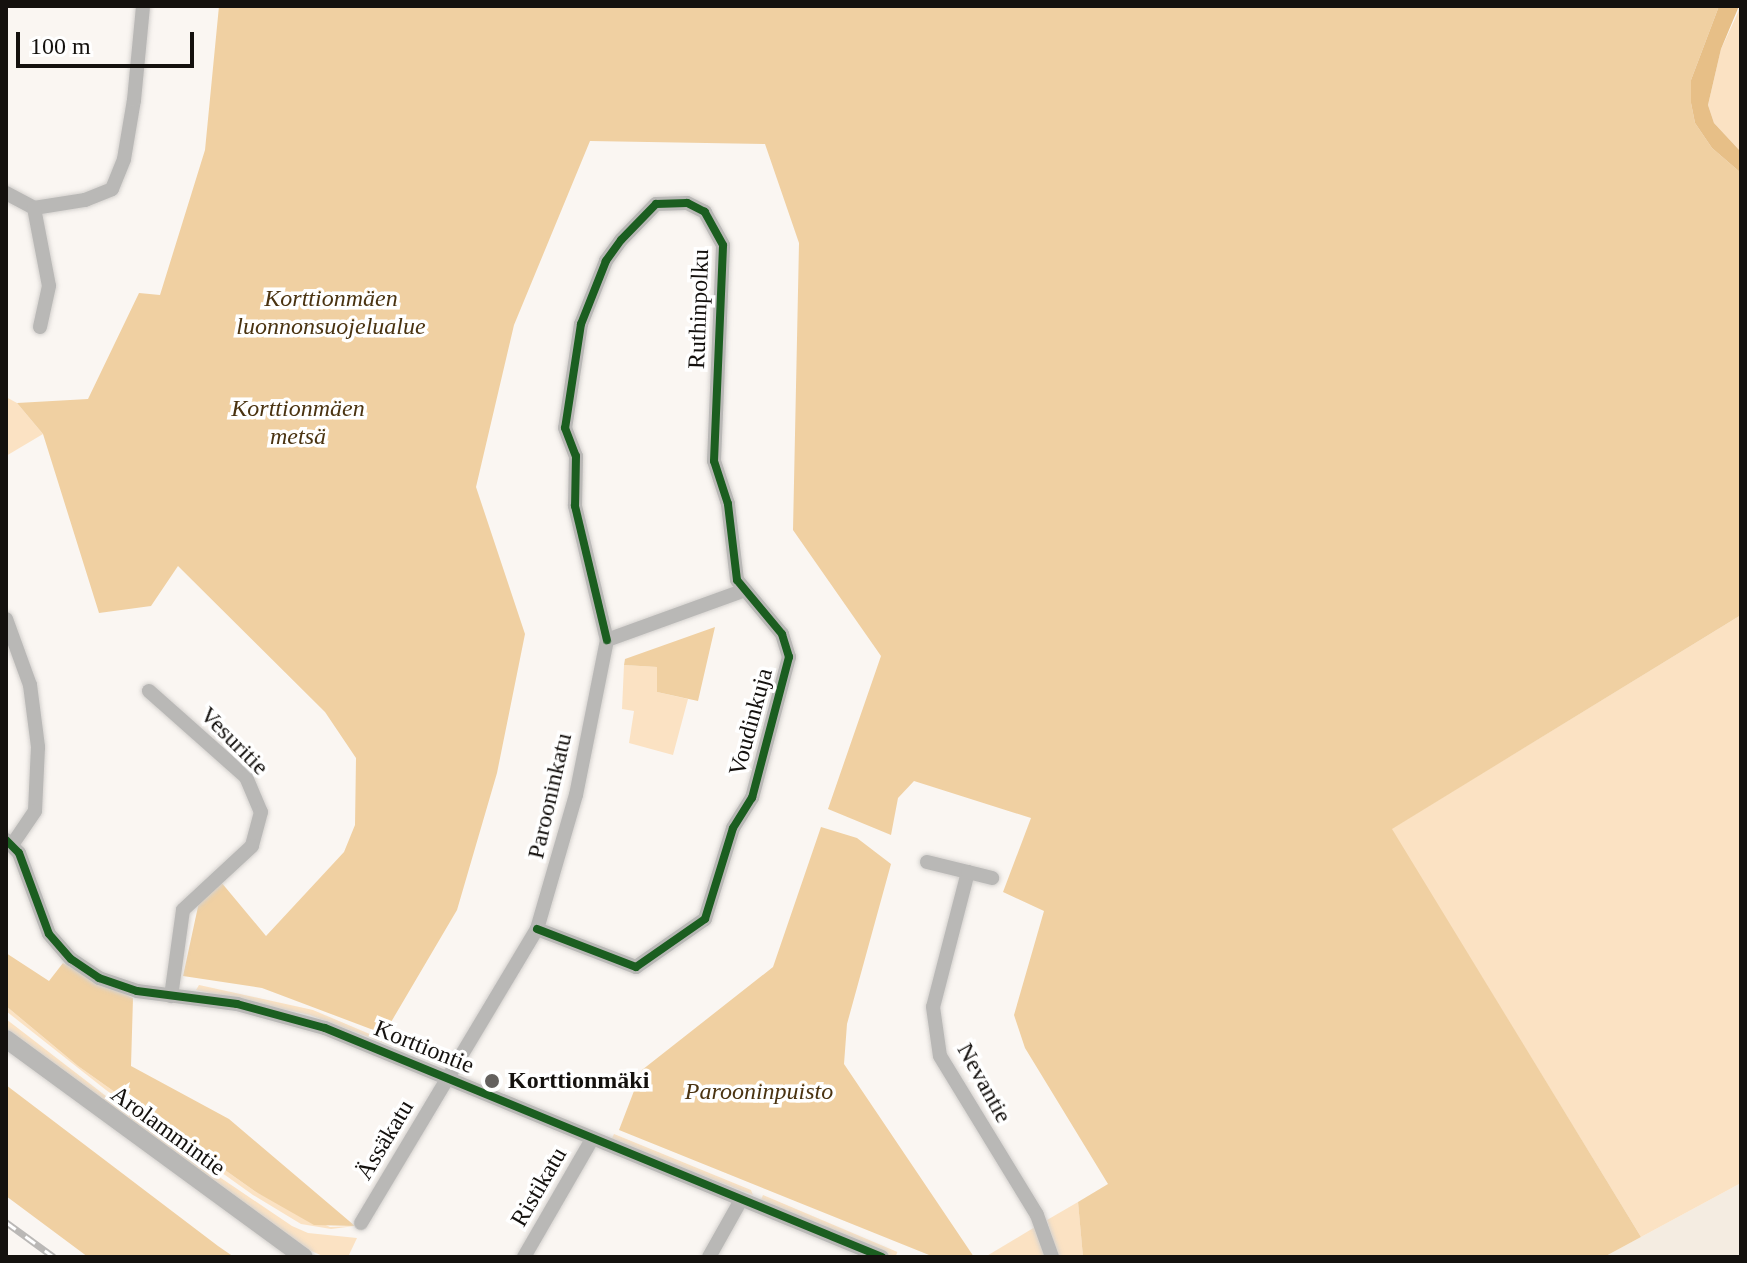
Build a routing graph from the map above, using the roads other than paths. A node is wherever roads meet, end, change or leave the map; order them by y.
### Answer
1 (143, 6) edge
2 (6, 193) edge
3 (34, 208) junction
4 (40, 327) dead end
5 (742, 591) junction
6 (6, 619) edge
7 (607, 640) junction
8 (149, 691) dead end
9 (9, 842) edge
10 (927, 862) dead end
11 (968, 872) junction
12 (992, 878) dead end
13 (537, 929) junction
14 (171, 996) junction
15 (6, 1039) edge
16 (448, 1079) junction
17 (592, 1139) junction
18 (741, 1200) junction
19 (361, 1223) dead end
20 (304, 1257) edge
21 (524, 1257) edge
22 (709, 1257) edge
23 (882, 1257) edge
24 (1052, 1257) edge

1 - 3 street
2 - 3 street
3 - 4 street
5 - 7 street
5 - 7 street, Ruthinpolku
5 - 13 street, Voudinkuja
6 - 9 street
7 - 13 street, Parooninkatu
8 - 14 street, Vesuritie
9 - 14 street, Korttiontie
10 - 11 street
11 - 12 street
11 - 24 street, Nevantie
13 - 16 street, Parooninkatu
14 - 16 street, Korttiontie
15 - 20 street, Arolammintie
16 - 17 street, Korttiontie
16 - 19 street, Ässäkatu
17 - 18 street, Korttiontie
17 - 21 street, Ristikatu
18 - 22 street
18 - 23 street, Korttiontie

